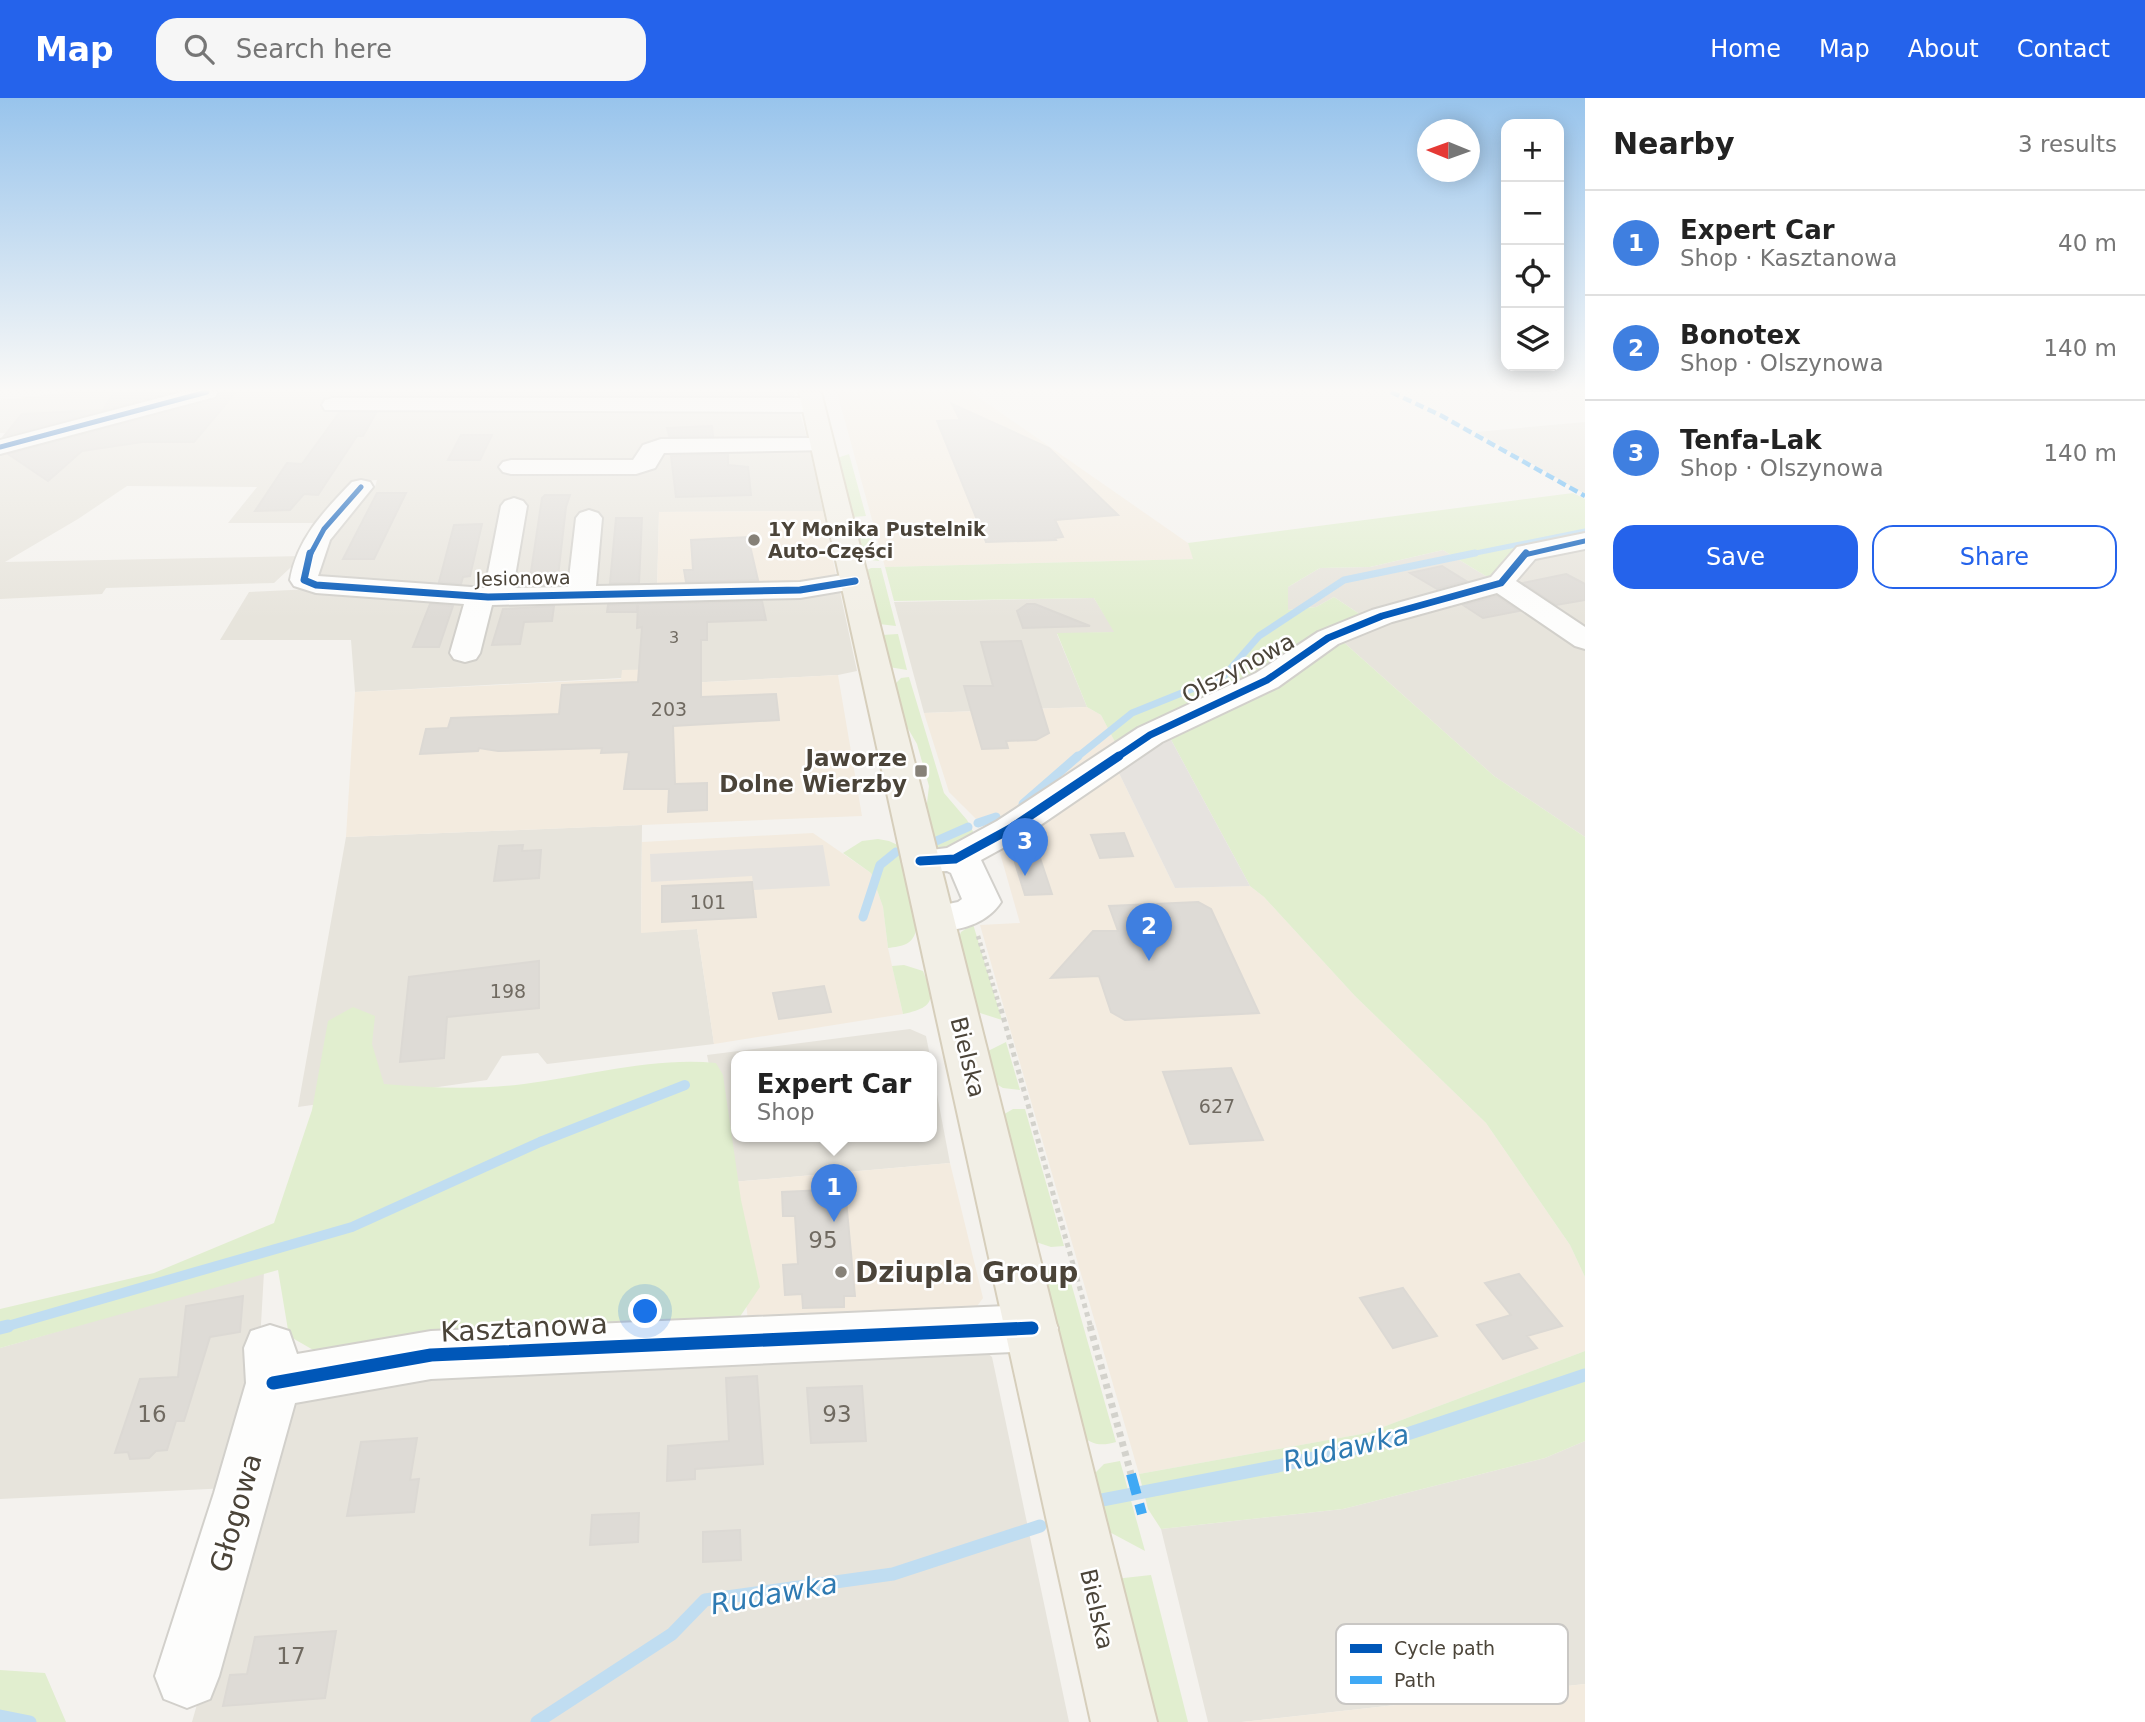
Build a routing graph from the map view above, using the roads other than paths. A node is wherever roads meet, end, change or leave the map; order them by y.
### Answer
1 (828, 468) edge
2 (361, 488) dead end
3 (514, 506) dead end
4 (589, 517) dead end
5 (1585, 541) edge
6 (855, 581) junction
7 (1502, 583) junction
8 (581, 595) junction
9 (489, 597) junction
10 (1585, 640) edge
11 (465, 653) dead end
12 (938, 860) junction
13 (1032, 1328) junction
14 (271, 1365) joint
15 (187, 1676) dead end
16 (1124, 1722) edge

1 - 6 main road, Bielska
2 - 9 street, Jesionowa
3 - 9 street
4 - 8 street
5 - 7 street
6 - 8 street, Jesionowa
6 - 12 main road, Bielska
7 - 10 street
7 - 12 street, Olszynowa
8 - 9 street, Jesionowa
9 - 11 street
12 - 13 main road, Bielska
13 - 14 street, Kasztanowa
13 - 16 main road, Bielska
14 - 15 street, Głogowa

